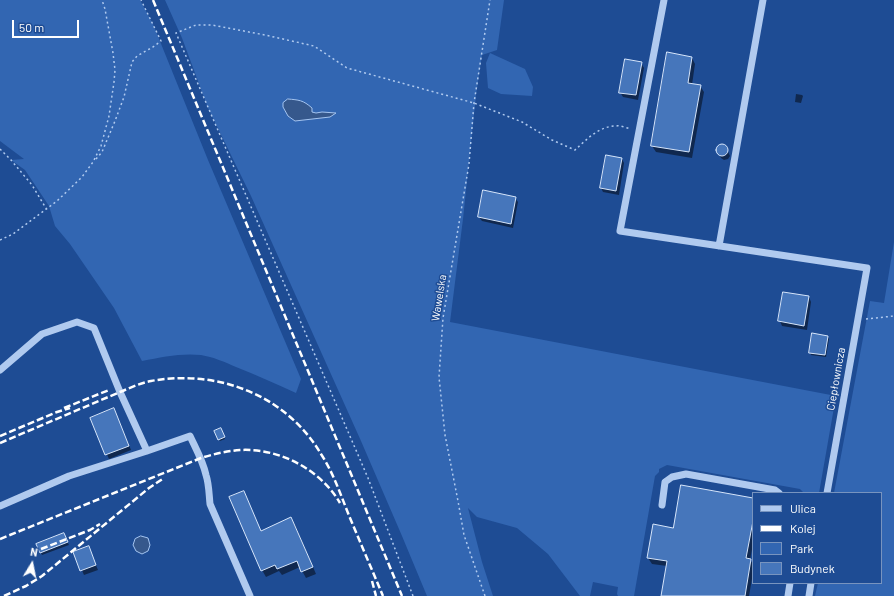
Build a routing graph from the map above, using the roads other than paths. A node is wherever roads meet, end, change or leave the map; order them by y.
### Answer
1 (664, 0) edge
2 (764, 0) edge
3 (719, 246) junction
4 (0, 370) edge
5 (147, 452) junction
6 (777, 492) edge
7 (827, 492) edge
8 (0, 506) edge
9 (662, 506) dead end
10 (790, 584) edge
11 (811, 584) edge
12 (250, 596) edge
13 (788, 596) edge
14 (809, 596) edge

1 - 3 lane
2 - 3 lane
3 - 7 lane, Ciepłownicza
4 - 5 lane
5 - 8 lane
5 - 12 lane
6 - 9 lane
10 - 13 lane
11 - 14 lane

